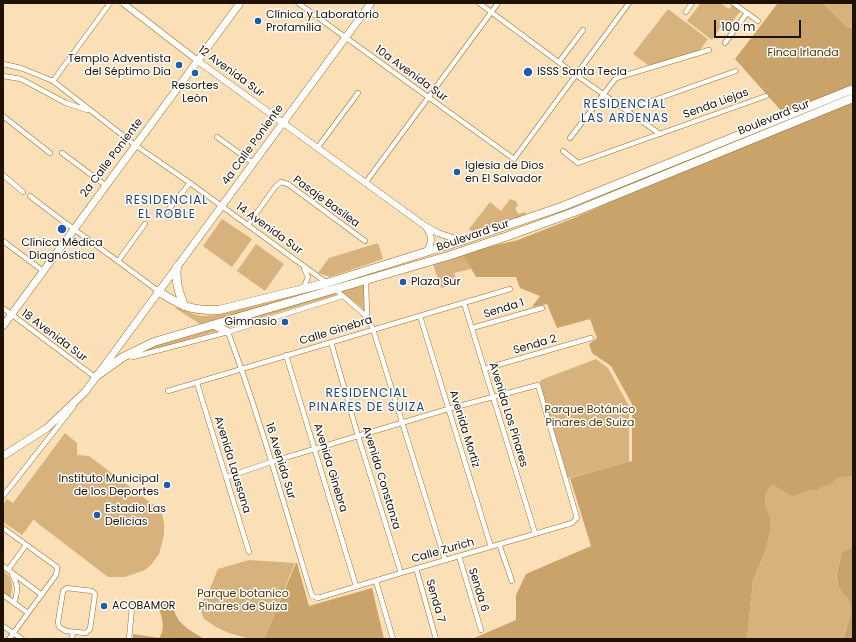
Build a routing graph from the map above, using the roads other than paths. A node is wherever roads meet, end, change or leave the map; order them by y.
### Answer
1 (110, 3) edge
2 (123, 3) edge
3 (240, 3) edge
4 (298, 3) edge
5 (371, 3) edge
6 (479, 3) edge
7 (498, 3) edge
8 (629, 3) edge
9 (692, 3) edge
10 (733, 3) edge
11 (491, 12) junction
12 (686, 12) dead end
13 (747, 13) junction
14 (758, 21) dead end
15 (583, 30) dead end
16 (346, 38) junction
17 (725, 43) dead end
18 (709, 50) dead end
19 (198, 61) junction
20 (559, 62) junction
21 (3, 64) edge
22 (736, 71) dead end
23 (576, 75) junction
24 (3, 76) edge
25 (53, 81) junction
26 (853, 89) edge
27 (358, 93) dead end
28 (604, 95) junction
29 (766, 96) dead end
30 (428, 97) junction
31 (853, 98) edge
32 (626, 110) junction
33 (91, 111) junction
34 (3, 116) edge
35 (283, 122) junction
36 (660, 134) junction
37 (217, 137) dead end
38 (570, 138) dead end
39 (135, 145) junction
40 (318, 147) junction
41 (563, 151) dead end
42 (50, 153) dead end
43 (62, 153) dead end
44 (253, 163) junction
45 (3, 175) edge
46 (366, 182) junction
47 (190, 183) junction
48 (105, 185) junction
49 (23, 192) dead end
50 (30, 196) dead end
51 (222, 206) junction
52 (164, 215) dead end
53 (145, 224) dead end
54 (248, 225) junction
55 (425, 226) junction
56 (73, 230) junction
57 (3, 241) edge
58 (365, 241) dead end
59 (461, 241) junction
60 (427, 251) junction
61 (118, 261) junction
62 (300, 264) junction
63 (177, 266) junction
64 (43, 271) junction
65 (346, 277) junction
66 (366, 280) junction
67 (327, 283) junction
68 (510, 289) dead end
69 (303, 290) junction
70 (335, 290) junction
71 (158, 291) junction
72 (343, 296) junction
73 (464, 303) junction
74 (184, 306) junction
75 (3, 308) edge
76 (542, 308) dead end
77 (12, 315) junction
78 (420, 316) junction
79 (367, 317) junction
80 (214, 325) junction
81 (3, 326) edge
82 (472, 328) junction
83 (373, 329) junction
84 (228, 332) junction
85 (591, 338) dead end
86 (331, 342) junction
87 (127, 355) junction
88 (286, 355) junction
89 (241, 369) junction
90 (484, 369) junction
91 (95, 377) junction
92 (197, 383) junction
93 (168, 391) dead end
94 (85, 392) junction
95 (494, 396) junction
96 (448, 408) junction
97 (402, 423) junction
98 (358, 436) junction
99 (315, 448) junction
100 (3, 456) edge
101 (271, 462) junction
102 (227, 477) junction
103 (3, 496) edge
104 (3, 528) edge
105 (535, 533) junction
106 (499, 544) junction
107 (26, 545) junction
108 (491, 547) junction
109 (249, 552) dead end
110 (459, 556) junction
111 (445, 560) junction
112 (4, 568) edge
113 (416, 568) junction
114 (401, 573) junction
115 (376, 581) junction
116 (512, 581) dead end
117 (356, 586) junction
118 (42, 594) junction
119 (3, 595) edge
120 (312, 596) joint
121 (14, 603) junction
122 (132, 607) dead end
123 (28, 613) junction
124 (3, 626) edge
125 (480, 630) dead end
126 (73, 632) junction
127 (13, 633) junction
128 (9, 639) edge
129 (22, 639) edge
130 (72, 639) edge
131 (129, 639) edge
132 (393, 639) edge
133 (436, 639) edge

1 - 25 street
2 - 19 street, 12 Avenida Sur
3 - 19 main road, 2a Calle Poniente
4 - 16 street, 10a Avenida Sur
5 - 16 main road, 4a Calle Poniente
6 - 11 street
7 - 11 street
8 - 23 street
9 - 12 street
10 - 13 street
11 - 20 street
11 - 30 street
13 - 14 street
13 - 17 street
15 - 20 street
16 - 30 street, 10a Avenida Sur
16 - 35 main road, 4a Calle Poniente
18 - 28 street
19 - 35 street, 12 Avenida Sur
19 - 39 main road, 2a Calle Poniente
20 - 23 street
21 - 25 street, 14 Avenida Sur
22 - 32 street
23 - 28 street
23 - 30 street, 10a Avenida Sur
24 - 33 street
25 - 33 street, 14 Avenida Sur
26 - 59 highway, Boulevard Sur
27 - 40 street
28 - 32 street
28 - 38 street
29 - 36 street, Senda Liejas
30 - 46 street
31 - 66 highway, Boulevard Sur
32 - 36 street
33 - 39 street, 14 Avenida Sur
34 - 42 street
35 - 40 street, 12 Avenida Sur
35 - 44 main road, 4a Calle Poniente
36 - 41 street, Senda Liejas
37 - 44 street
39 - 47 street, 14 Avenida Sur
39 - 48 main road, 2a Calle Poniente
40 - 46 street, 12 Avenida Sur
43 - 48 street
44 - 51 main road, 4a Calle Poniente
45 - 49 street
46 - 55 street, 12 Avenida Sur
47 - 51 street, 14 Avenida Sur
47 - 52 street
48 - 56 main road, 2a Calle Poniente
50 - 56 street
51 - 54 street, 14 Avenida Sur
51 - 63 main road, 4a Calle Poniente
53 - 61 street
54 - 58 street, Pasaje Basilea
54 - 62 street, 14 Avenida Sur
55 - 59 street, 12 Avenida Sur
55 - 60 street
56 - 61 street
56 - 64 main road, 2a Calle Poniente
57 - 64 street
59 - 60 highway, Boulevard Sur
60 - 65 highway, Boulevard Sur
61 - 71 street
62 - 67 street, 14 Avenida Sur
62 - 69 street, 14 Avenida Sur
63 - 71 main road, 4a Calle Poniente
63 - 74 highway
64 - 77 main road, 2a Calle Poniente
65 - 67 highway, Boulevard Sur
65 - 70 street
66 - 70 highway, Boulevard Sur
66 - 79 street
67 - 69 highway, Boulevard Sur
68 - 73 street, Calle Ginebra
69 - 74 highway, Boulevard Sur
70 - 72 street
70 - 80 highway, Boulevard Sur
71 - 74 highway, Boulevard Sur
71 - 91 main road, 4a Calle Poniente
72 - 79 street
72 - 84 street
73 - 78 street, Calle Ginebra
73 - 82 street, Avenida Los Pinares
75 - 77 street, 18 Avenida Sur
76 - 82 street, Senda 1
77 - 81 main road, 2a Calle Poniente
77 - 91 street, 18 Avenida Sur
78 - 83 street, Calle Ginebra
78 - 96 street, Avenida Mortiz
79 - 83 street
80 - 84 highway
80 - 87 highway, Boulevard Sur
82 - 90 street, Avenida Los Pinares
83 - 86 street, Calle Ginebra
83 - 97 street
84 - 87 street
84 - 89 street, 16 Avenida Sur
85 - 90 street, Senda 2
86 - 88 street, Calle Ginebra
86 - 98 street, Avenida Constanza
87 - 91 highway, Boulevard Sur
88 - 89 street, Calle Ginebra
88 - 99 street, Avenida Ginebra
89 - 92 street, Calle Ginebra
89 - 101 street, 16 Avenida Sur
90 - 95 street, Avenida Los Pinares
91 - 94 main road, 4a Calle Poniente
92 - 93 street, Calle Ginebra
92 - 102 street, Avenida Laussana
94 - 100 main road, 4a Calle Poniente
94 - 103 street
95 - 96 street
95 - 105 street, Avenida Los Pinares
95 - 105 street, Calle Zurich
96 - 97 street
96 - 108 street, Avenida Mortiz
97 - 98 street
97 - 111 street
98 - 99 street
98 - 114 street, Avenida Constanza
99 - 101 street
99 - 117 street, Avenida Ginebra
101 - 102 street
101 - 120 street, 16 Avenida Sur
102 - 109 street, Avenida Laussana
104 - 107 street
105 - 106 street, Calle Zurich
106 - 108 street, Calle Zurich
106 - 116 street
107 - 112 street
107 - 118 street
108 - 110 street, Calle Zurich
110 - 111 street, Calle Zurich
110 - 125 street, Senda 6
111 - 113 street, Calle Zurich
112 - 118 street
112 - 121 street
113 - 114 street, Calle Zurich
113 - 133 street, Senda 7
114 - 115 street, Calle Zurich
115 - 117 street, Calle Zurich
115 - 132 street
117 - 120 street, Calle Zurich
118 - 123 street
119 - 121 street
121 - 123 street
122 - 131 street
123 - 127 street
124 - 127 street
126 - 126 street
126 - 130 street
127 - 128 street
127 - 129 street

